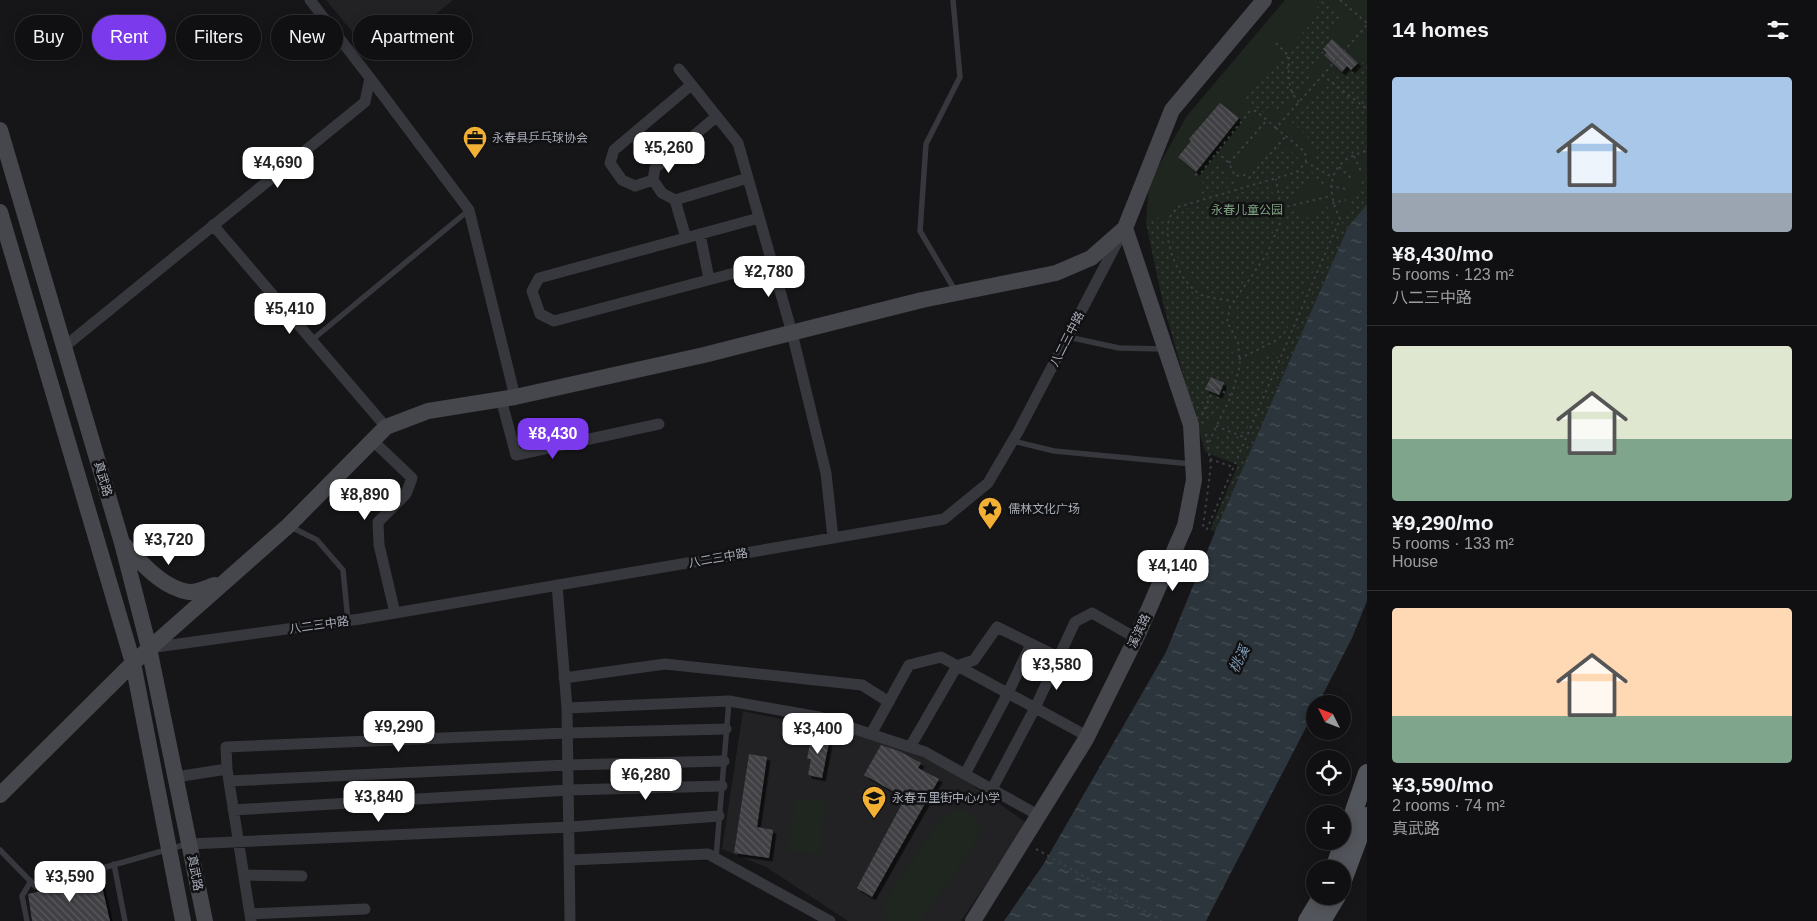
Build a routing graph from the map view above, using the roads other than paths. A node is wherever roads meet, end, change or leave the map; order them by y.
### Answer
1 (310, 0) edge
2 (953, 0) edge
3 (1264, 0) edge
4 (679, 70) dead end
5 (370, 78) junction
6 (692, 85) junction
7 (716, 117) junction
8 (0, 130) edge
9 (748, 178) junction
10 (653, 180) junction
11 (675, 200) junction
12 (469, 210) junction
13 (0, 212) edge
14 (759, 218) junction
15 (213, 225) junction
16 (1124, 228) junction
17 (700, 234) junction
18 (686, 238) junction
19 (772, 263) junction
20 (709, 279) junction
21 (956, 293) junction
22 (792, 333) junction
23 (1068, 337) junction
24 (312, 340) junction
25 (64, 347) junction
26 (1166, 349) junction
27 (508, 398) junction
28 (659, 424) dead end
29 (386, 427) junction
30 (372, 440) junction
31 (1013, 441) junction
32 (1193, 464) junction
33 (288, 526) junction
34 (833, 538) junction
35 (122, 543) junction
36 (220, 584) junction
37 (557, 586) junction
38 (395, 613) junction
39 (348, 621) junction
40 (1136, 638) junction
41 (1031, 644) junction
42 (149, 648) junction
43 (1058, 657) junction
44 (133, 663) junction
45 (957, 666) junction
46 (564, 678) junction
47 (1008, 693) junction
48 (729, 702) junction
49 (889, 702) junction
50 (566, 708) junction
51 (1035, 708) junction
52 (726, 730) junction
53 (567, 733) junction
54 (871, 734) junction
55 (1087, 736) junction
56 (910, 747) junction
57 (724, 761) junction
58 (568, 765) junction
59 (1367, 773) edge
60 (965, 774) junction
61 (228, 775) junction
62 (176, 777) junction
63 (722, 786) junction
64 (992, 789) junction
65 (569, 790) junction
66 (0, 795) edge
67 (234, 810) junction
68 (719, 816) junction
69 (1038, 816) junction
70 (1367, 816) edge
71 (570, 827) junction
72 (239, 842) junction
73 (189, 844) junction
74 (169, 848) junction
75 (0, 850) edge
76 (716, 858) junction
77 (570, 860) junction
78 (1337, 860) edge
79 (1351, 860) edge
80 (114, 864) junction
81 (244, 875) junction
82 (302, 876) dead end
83 (30, 881) junction
84 (1317, 905) edge
85 (1332, 905) edge
86 (365, 909) dead end
87 (251, 917) edge
88 (27, 921) edge
89 (125, 921) edge
90 (184, 921) edge
91 (205, 921) edge
92 (570, 921) edge
93 (830, 921) edge
94 (973, 921) edge
95 (1307, 921) edge
96 (1322, 921) edge

1 - 5 street
2 - 21 lane
3 - 16 main road, 八二三中路
4 - 6 street
5 - 12 street
5 - 15 street
6 - 7 street
6 - 10 street
7 - 9 street
7 - 10 street
8 - 25 main road, 真武路
9 - 11 street
9 - 14 street
10 - 11 street
11 - 18 street
12 - 24 lane
12 - 27 street
13 - 44 main road, 真武路
14 - 17 street
14 - 19 street
15 - 24 street
15 - 25 street
16 - 21 main road, 八二三中路
16 - 23 street, 八二三中路
16 - 26 main road, 溪滨路
17 - 18 street
17 - 20 street
18 - 20 street
19 - 20 street
19 - 22 street
21 - 22 main road, 八二三中路
22 - 27 main road, 八二三中路
22 - 34 street
23 - 26 lane
23 - 31 street, 八二三中路
24 - 29 street
25 - 35 main road, 真武路
26 - 32 main road, 溪滨路
27 - 28 street
27 - 29 main road, 八二三中路
29 - 30 main road, 八二三中路
30 - 33 main road, 八二三中路
30 - 38 street
31 - 32 lane
31 - 34 street, 八二三中路
32 - 40 main road, 溪滨路
33 - 36 main road, 八二三中路
33 - 39 lane
34 - 37 street, 八二三中路
35 - 36 main road
35 - 42 main road, 真武路
36 - 42 main road, 八二三中路
37 - 38 street, 八二三中路
37 - 46 street
38 - 39 street, 八二三中路
39 - 42 street, 八二三中路
40 - 43 street
40 - 55 main road, 溪滨路
41 - 43 street
41 - 45 street
41 - 47 street
42 - 44 main road, 八二三中路
42 - 62 main road, 真武路
43 - 51 street
44 - 66 main road, 八二三中路
44 - 74 main road, 真武路
45 - 47 street
45 - 49 street
45 - 56 street
46 - 49 street
46 - 50 street
47 - 51 street
47 - 60 street
48 - 50 street
48 - 52 lane
48 - 54 street
49 - 54 street
50 - 53 street
51 - 55 street
51 - 64 street
52 - 53 street
52 - 57 lane
53 - 58 street
53 - 61 street
54 - 56 street
55 - 69 main road, 溪滨路
56 - 60 street
57 - 58 street
57 - 63 lane
58 - 61 street
58 - 65 street
59 - 78 main road
60 - 64 street
61 - 62 street
61 - 67 street
62 - 73 main road, 真武路
63 - 65 street
63 - 68 lane
64 - 69 street
65 - 67 street
65 - 71 street
67 - 72 street
68 - 71 street
68 - 76 lane
69 - 94 main road, 溪滨路
70 - 79 main road
71 - 72 street
71 - 77 street
72 - 73 street
72 - 81 street
73 - 74 lane
73 - 91 main road, 真武路
74 - 80 lane
74 - 90 main road, 真武路
75 - 83 lane
76 - 77 street
76 - 93 street
77 - 92 street
80 - 83 lane
80 - 89 lane
81 - 82 street
81 - 87 street
83 - 88 lane
84 - 95 main road
85 - 96 main road
86 - 87 street

